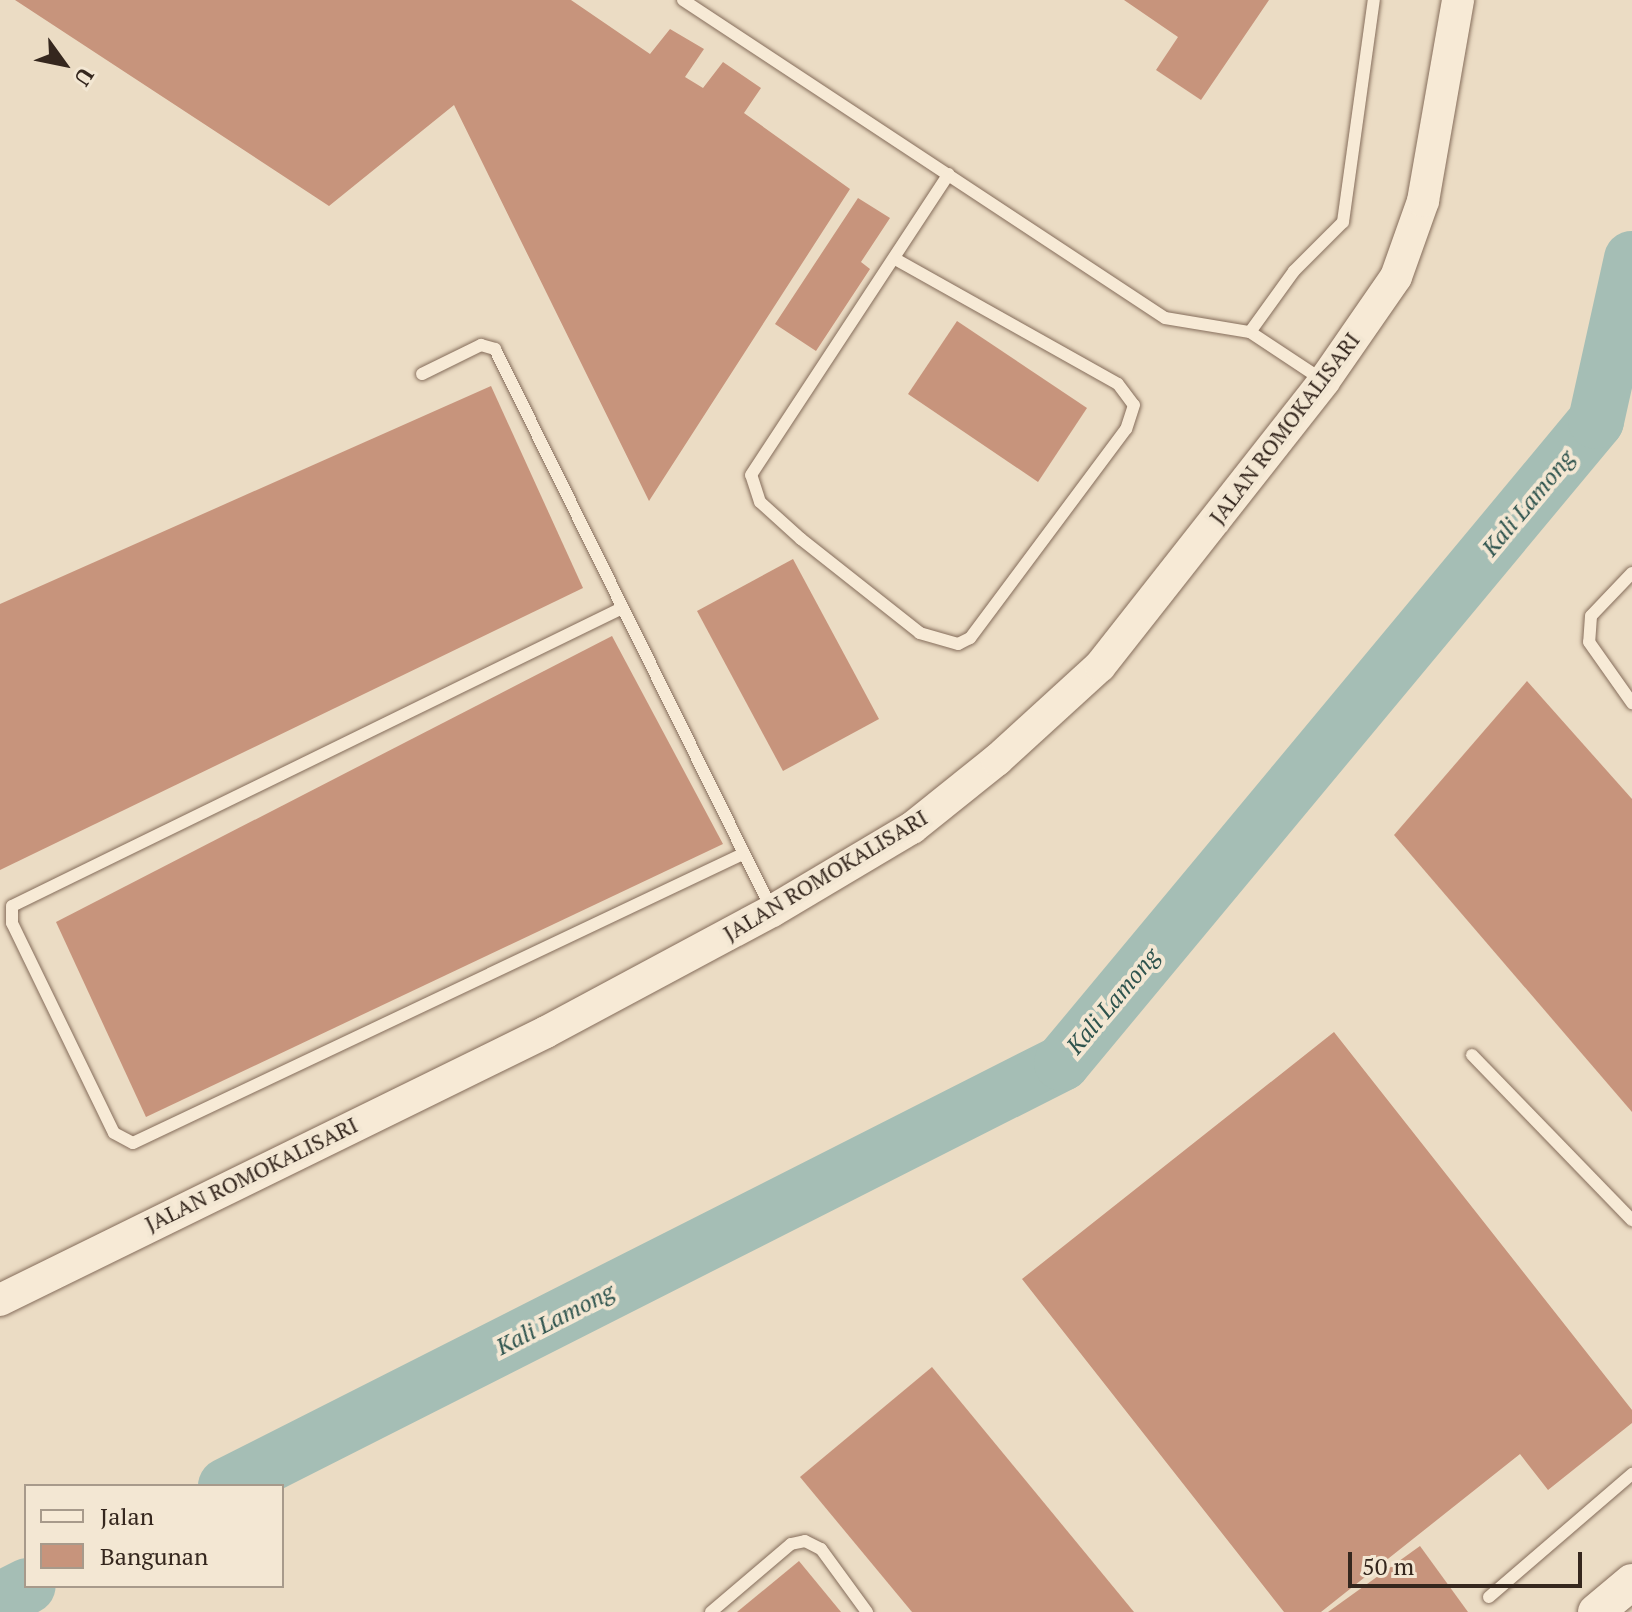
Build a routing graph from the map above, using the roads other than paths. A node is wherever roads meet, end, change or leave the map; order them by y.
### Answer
1 (683, 0) edge
2 (1374, 0) edge
3 (1458, 0) edge
4 (949, 174) junction
5 (897, 260) junction
6 (1250, 332) junction
7 (422, 374) dead end
8 (1324, 381) junction
9 (1632, 573) edge
10 (618, 610) junction
11 (1632, 703) edge
12 (743, 854) junction
13 (772, 911) junction
14 (1472, 1055) dead end
15 (1632, 1220) edge
16 (0, 1300) edge
17 (1632, 1474) edge
18 (1632, 1582) edge
19 (1489, 1597) dead end
20 (711, 1612) edge
21 (867, 1612) edge
22 (1596, 1612) edge

1 - 4 lane
2 - 6 lane
3 - 8 street, JALAN ROMOKALISARI
4 - 5 lane
4 - 6 lane
5 - 5 lane
6 - 8 lane
7 - 10 lane
8 - 13 street, JALAN ROMOKALISARI
9 - 11 lane
10 - 12 lane
10 - 12 lane
12 - 13 lane
13 - 16 street, JALAN ROMOKALISARI
14 - 15 lane
17 - 19 lane
18 - 22 main road
20 - 21 lane

